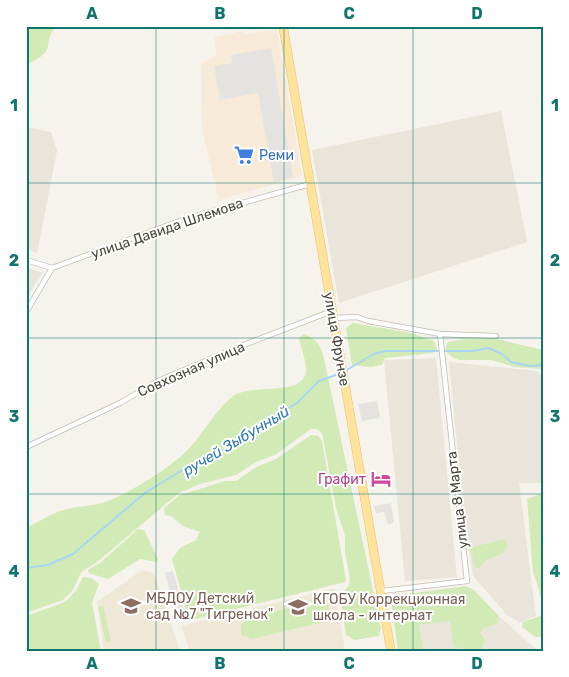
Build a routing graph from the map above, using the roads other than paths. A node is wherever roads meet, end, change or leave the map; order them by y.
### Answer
1 (283, 26) edge
2 (310, 184) junction
3 (26, 260) edge
4 (52, 268) junction
5 (26, 312) edge
6 (333, 315) junction
7 (440, 334) junction
8 (496, 336) dead end
9 (26, 447) edge
10 (382, 591) junction
11 (391, 651) edge

1 - 2 main road, улица Фрунзе
2 - 4 street, улица Давида Шлемова
2 - 6 main road, улица Фрунзе
3 - 4 street
4 - 5 street
6 - 7 street
6 - 9 street, Совхозная улица
6 - 10 main road, улица Фрунзе
7 - 8 street
7 - 10 street, улица 8 Марта
10 - 11 main road, улица Фрунзе

